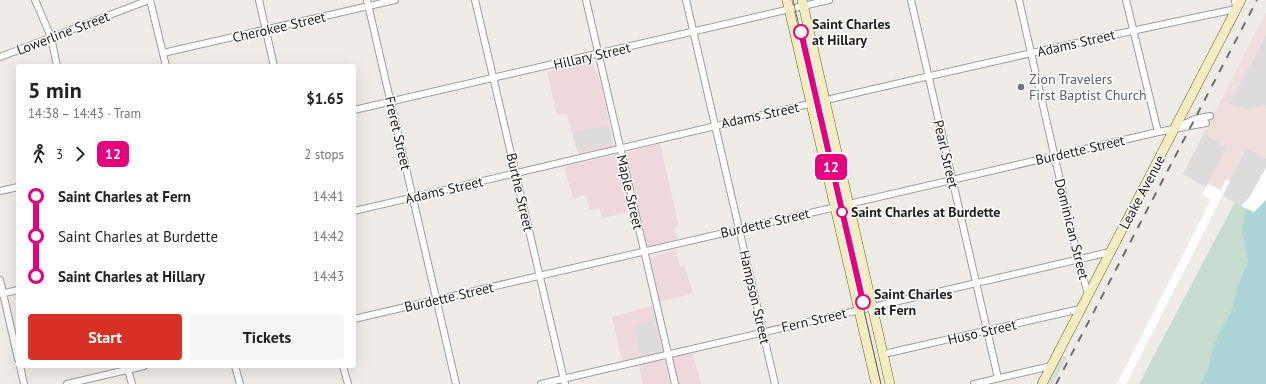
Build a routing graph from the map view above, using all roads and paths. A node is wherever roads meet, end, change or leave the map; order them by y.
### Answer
1 (35, 0) edge
2 (149, 0) edge
3 (259, 0) edge
4 (394, 0) edge
5 (475, 0) edge
6 (586, 0) edge
7 (686, 0) edge
8 (786, 0) edge
9 (829, 0) edge
10 (911, 0) edge
11 (1019, 0) edge
12 (1126, 0) edge
13 (1241, 0) edge
14 (368, 3) edge
15 (803, 3) edge
16 (1236, 4) edge
17 (789, 10) junction
18 (266, 30) junction
19 (1132, 30) junction
20 (693, 32) junction
21 (50, 38) junction
22 (163, 53) junction
23 (598, 54) junction
24 (1031, 54) junction
25 (0, 57) edge
26 (56, 64) edge
27 (166, 64) edge
28 (274, 64) edge
29 (929, 77) junction
30 (494, 78) junction
31 (824, 101) junction
32 (391, 102) junction
33 (811, 104) junction
34 (356, 110) edge
35 (1210, 116) dead end
36 (1206, 124) dead end
37 (715, 125) junction
38 (1175, 128) junction
39 (1158, 132) junction
40 (620, 148) junction
41 (1055, 156) junction
42 (516, 173) junction
43 (952, 180) junction
44 (16, 187) edge
45 (0, 191) edge
46 (413, 197) junction
47 (849, 204) junction
48 (836, 206) junction
49 (356, 210) edge
50 (739, 229) junction
51 (644, 251) junction
52 (1110, 252) junction
53 (1078, 258) junction
54 (540, 276) junction
55 (0, 280) edge
56 (976, 282) junction
57 (16, 290) edge
58 (2, 294) edge
59 (1088, 294) junction
60 (436, 300) junction
61 (873, 306) junction
62 (859, 310) junction
63 (1080, 310) junction
64 (356, 319) edge
65 (987, 331) junction
66 (763, 332) junction
67 (16, 351) edge
68 (668, 354) junction
69 (884, 354) junction
70 (1052, 366) junction
71 (20, 368) edge
72 (128, 368) edge
73 (236, 368) edge
74 (344, 368) edge
75 (998, 378) junction
76 (564, 381) edge
77 (24, 384) edge
78 (67, 384) edge
79 (132, 384) edge
80 (240, 384) edge
81 (348, 384) edge
82 (456, 384) edge
83 (540, 384) edge
84 (675, 384) edge
85 (775, 384) edge
86 (876, 384) edge
87 (890, 384) edge
88 (974, 384) edge
89 (1042, 384) edge

1 - 21 street
2 - 21 street, Lowerline Street
2 - 22 street
3 - 18 street
4 - 14 street, Cherokee Street
5 - 30 street, Burthe Street
6 - 23 street, Maple Street
7 - 20 street, Hampson Street
8 - 17 main road
9 - 15 street, Hillary Street
10 - 29 street, Pearl Street
11 - 24 street, Dominican Street
12 - 19 street
13 - 16 main road, Leake Avenue
14 - 18 street, Cherokee Street
14 - 32 street, Freret Street
15 - 17 street, Hillary Street
15 - 31 main road
16 - 19 street, Adams Street
16 - 38 main road, Leake Avenue
17 - 20 street, Hillary Street
17 - 33 main road
18 - 22 street, Cherokee Street
18 - 28 street
19 - 24 street, Adams Street
19 - 39 street
20 - 23 street, Hillary Street
20 - 37 street, Hampson Street
21 - 25 street, Lowerline Street
21 - 26 street
22 - 27 street
23 - 30 street, Hillary Street
23 - 40 street, Maple Street
24 - 29 street, Adams Street
24 - 41 street, Dominican Street
29 - 31 street, Adams Street
29 - 43 street, Pearl Street
30 - 32 street, Hillary Street
30 - 42 street, Burthe Street
31 - 33 street, Adams Street
31 - 47 main road
32 - 34 street, Hillary Street
32 - 46 street, Freret Street
33 - 37 street, Adams Street
33 - 48 main road
35 - 38 street
36 - 38 street
37 - 40 street, Adams Street
37 - 50 street, Hampson Street
38 - 39 street, Burdette Street
38 - 52 main road, Leake Avenue
39 - 41 street, Burdette Street
40 - 42 street, Adams Street
40 - 51 street, Maple Street
41 - 43 street, Burdette Street
41 - 53 street, Dominican Street
42 - 46 street, Adams Street
42 - 54 street, Burthe Street
43 - 47 street, Burdette Street
43 - 56 street, Pearl Street
44 - 45 street
46 - 49 street, Adams Street
46 - 60 street, Freret Street
47 - 48 street, Burdette Street
47 - 61 main road
48 - 50 street, Burdette Street
48 - 62 main road
50 - 51 street, Burdette Street
50 - 66 street, Hampson Street
51 - 54 street, Burdette Street
51 - 68 street, Maple Street
52 - 53 street, Fern Street
52 - 59 main road, Leake Avenue
53 - 56 street, Fern Street
53 - 59 street, Dominican Street
54 - 60 street, Burdette Street
54 - 76 street, Burthe Street
55 - 58 street
56 - 61 street, Fern Street
56 - 65 street, Pearl Street
57 - 58 street
58 - 67 street
59 - 63 main road, Leake Avenue
60 - 64 street, Burdette Street
60 - 82 street, Freret Street
61 - 62 street, Fern Street
61 - 69 main road
62 - 66 street, Fern Street
62 - 86 main road
63 - 65 street, Huso Street
63 - 70 main road, Leake Avenue
65 - 69 street, Huso Street
65 - 75 street, Pearl Street
66 - 68 street, Fern Street
66 - 85 street, Hampson Street
68 - 76 street, Fern Street
68 - 84 street, Maple Street
69 - 87 main road
70 - 75 street
70 - 89 main road, Leake Avenue
71 - 77 street
72 - 78 street
72 - 79 street
73 - 80 street
74 - 81 street
75 - 88 street
76 - 83 street, Fern Street

